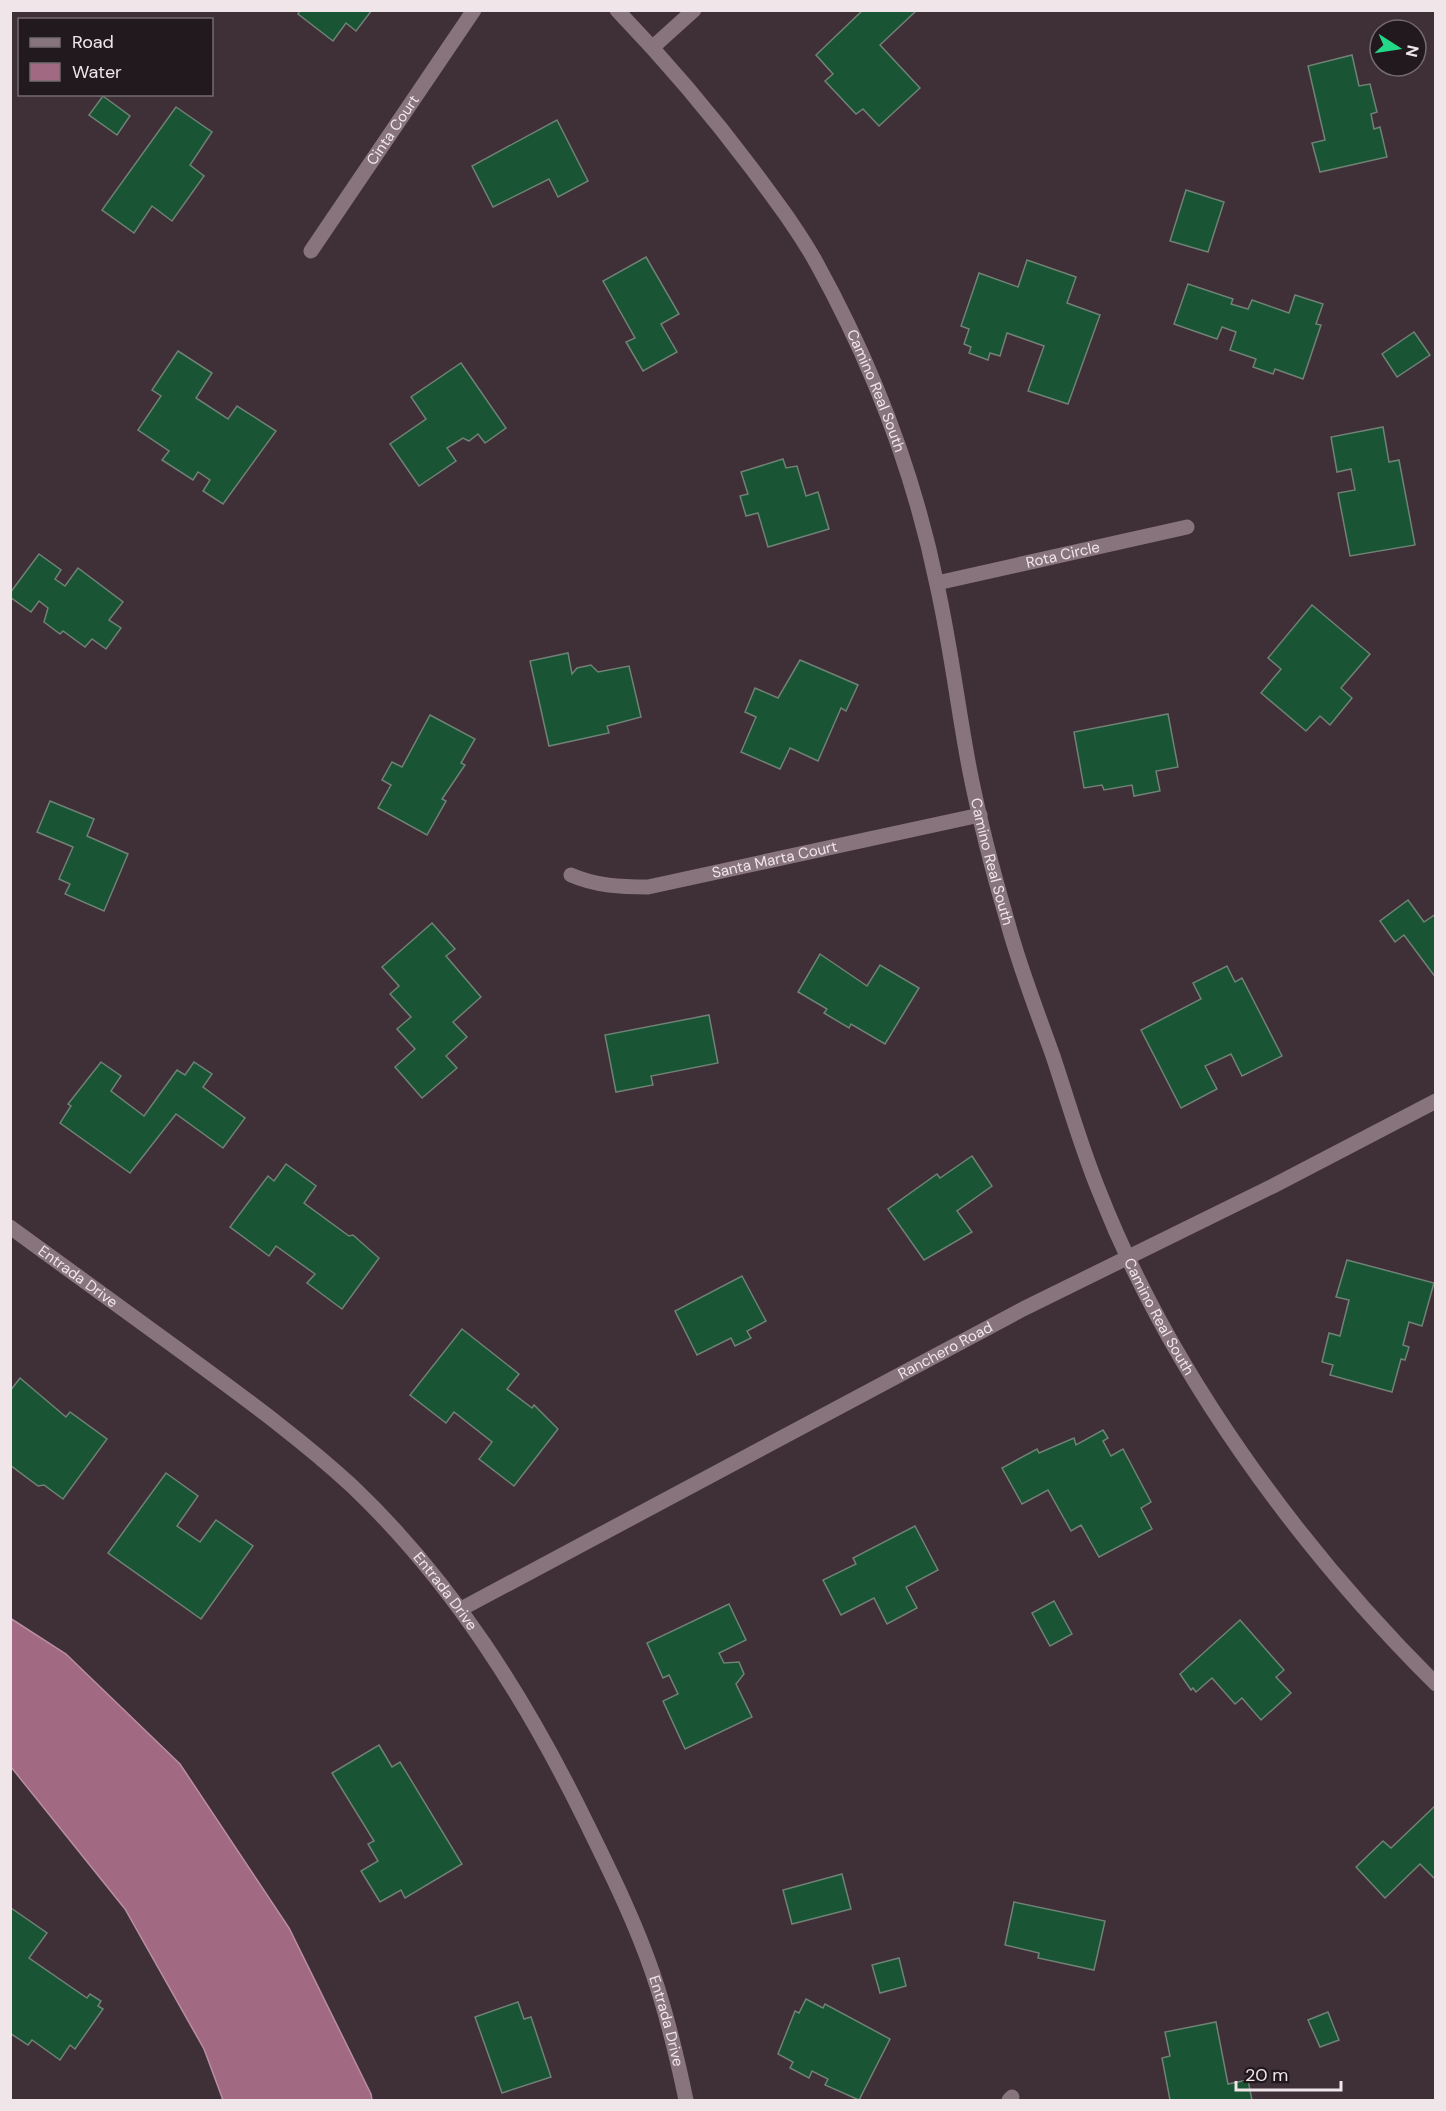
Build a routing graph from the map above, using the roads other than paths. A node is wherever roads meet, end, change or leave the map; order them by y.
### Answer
1 (474, 10) edge
2 (617, 10) edge
3 (694, 10) edge
4 (653, 47) junction
5 (311, 251) dead end
6 (1187, 527) dead end
7 (937, 583) junction
8 (980, 815) junction
9 (571, 875) dead end
10 (1436, 1101) edge
11 (10, 1227) edge
12 (1128, 1258) junction
13 (461, 1609) junction
14 (1436, 1684) edge
15 (686, 2100) edge

1 - 5 street, Cinta Court
2 - 4 street, Camino Real South
3 - 4 street
4 - 7 street, Camino Real South
6 - 7 street, Rota Circle
7 - 8 street, Camino Real South
8 - 9 street, Santa Marta Court
8 - 12 street, Camino Real South
10 - 12 street, Ranchero Road
11 - 13 street, Entrada Drive
12 - 13 street, Ranchero Road
12 - 14 street, Camino Real South
13 - 15 street, Entrada Drive

